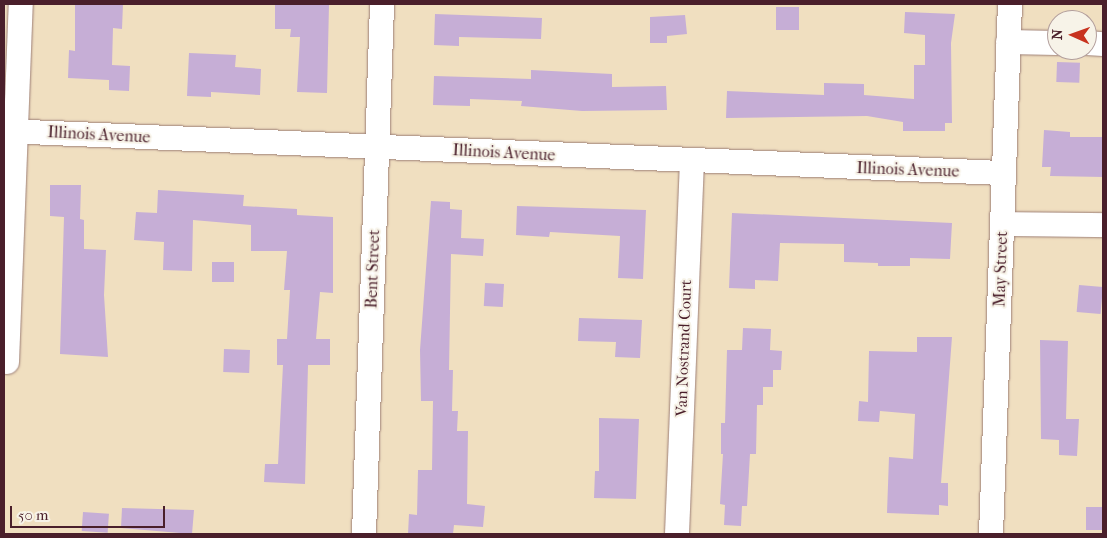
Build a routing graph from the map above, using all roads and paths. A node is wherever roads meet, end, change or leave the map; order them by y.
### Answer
1 (21, 4) edge
2 (382, 4) edge
3 (1010, 4) edge
4 (1008, 42) junction
5 (1047, 43) edge
6 (10, 131) edge
7 (377, 147) junction
8 (692, 162) junction
9 (1003, 173) junction
10 (1003, 224) junction
11 (1103, 225) edge
12 (7, 362) dead end
13 (364, 534) edge
14 (677, 534) edge
15 (991, 534) edge

1 - 6 street
2 - 7 street, Bent Street
3 - 4 street, May Street
4 - 5 street
4 - 9 street, May Street
6 - 7 street, Illinois Avenue
6 - 12 street
7 - 8 street, Illinois Avenue
7 - 13 street, Bent Street
8 - 9 street, Illinois Avenue
8 - 14 street, Van Nostrand Court
9 - 10 street, May Street
10 - 11 street
10 - 15 street, May Street

